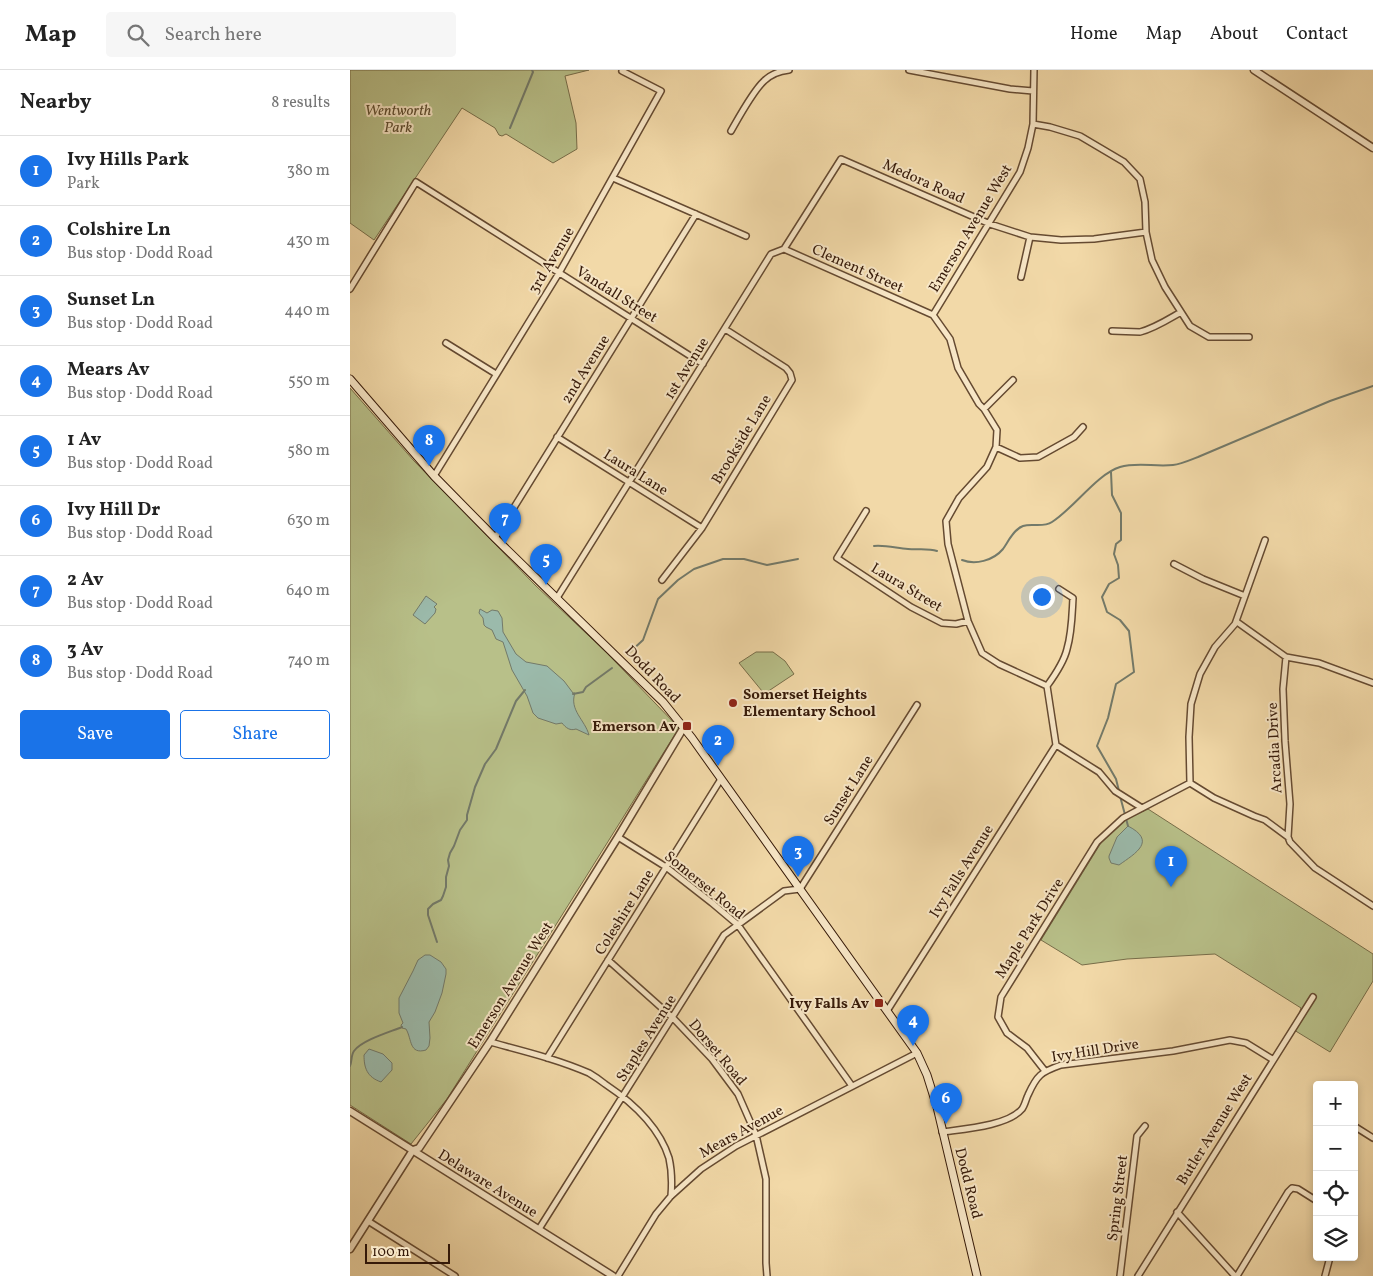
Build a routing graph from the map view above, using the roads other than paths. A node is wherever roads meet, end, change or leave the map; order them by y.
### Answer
1 (789, 70) edge
2 (909, 70) edge
3 (1034, 70) edge
4 (1254, 70) edge
5 (622, 71) edge
6 (1034, 91) junction
7 (1033, 124) junction
8 (731, 131) dead end
9 (1373, 148) edge
10 (841, 159) joint
11 (613, 178) junction
12 (696, 214) junction
13 (990, 224) junction
14 (1146, 232) junction
15 (746, 236) dead end
16 (1030, 237) junction
17 (784, 249) junction
18 (559, 273) junction
19 (1021, 277) dead end
20 (350, 289) edge
21 (1181, 312) junction
22 (933, 315) junction
23 (631, 318) junction
24 (725, 329) junction
25 (1112, 331) dead end
26 (1249, 337) dead end
27 (446, 343) dead end
28 (703, 364) junction
29 (496, 374) junction
30 (350, 379) edge
31 (1013, 380) dead end
32 (984, 409) junction
33 (1084, 427) dead end
34 (557, 437) junction
35 (996, 447) junction
36 (434, 476) junction
37 (630, 482) junction
38 (866, 511) dead end
39 (702, 528) junction
40 (495, 538) junction
41 (1265, 540) dead end
42 (1174, 564) dead end
43 (662, 580) dead end
44 (1059, 590) dead end
45 (1245, 596) junction
46 (557, 598) junction
47 (968, 621) junction
48 (1235, 624) junction
49 (1286, 657) junction
50 (1373, 683) edge
51 (1047, 686) junction
52 (917, 705) dead end
53 (684, 727) junction
54 (1056, 745) junction
55 (721, 779) junction
56 (1190, 783) junction
57 (1142, 808) junction
58 (618, 837) junction
59 (1288, 837) junction
60 (666, 867) junction
61 (800, 889) junction
62 (1373, 906) edge
63 (738, 925) junction
64 (608, 960) junction
65 (1313, 996) dead end
66 (887, 1011) junction
67 (673, 1018) junction
68 (490, 1042) junction
69 (917, 1054) junction
70 (547, 1058) junction
71 (1272, 1059) junction
72 (1045, 1071) junction
73 (852, 1086) junction
74 (624, 1096) junction
75 (350, 1111) edge
76 (1145, 1126) dead end
77 (1358, 1129) edge
78 (942, 1132) junction
79 (756, 1135) junction
80 (1373, 1138) edge
81 (413, 1150) junction
82 (671, 1196) junction
83 (1313, 1198) edge
84 (1177, 1212) junction
85 (368, 1221) junction
86 (539, 1229) junction
87 (350, 1249) edge
88 (1329, 1261) edge
89 (455, 1276) edge
90 (613, 1276) edge
91 (618, 1276) edge
92 (767, 1276) edge
93 (977, 1276) edge
94 (1120, 1276) edge
95 (1138, 1276) edge
96 (1236, 1276) edge
97 (1325, 1276) edge

1 - 8 street
2 - 6 street
3 - 6 street
4 - 9 street
5 - 11 street, 3rd Avenue
6 - 7 street, Emerson Avenue West
7 - 13 street, Emerson Avenue West
7 - 14 street
10 - 13 street, Medora Road
10 - 17 street, 1st Avenue
11 - 12 street
11 - 18 street, 3rd Avenue
12 - 15 street
12 - 23 street, 2nd Avenue
13 - 16 street, Medora Road
13 - 22 street, Emerson Avenue West
14 - 16 street, Medora Road
14 - 21 street
16 - 19 street
17 - 22 street, Clement Street
17 - 24 street, 1st Avenue
18 - 20 street, Vandall Street
18 - 23 street, Vandall Street
18 - 29 street, 3rd Avenue
21 - 25 street
21 - 26 street
22 - 32 street
23 - 28 street, Vandall Street
23 - 34 street, 2nd Avenue
24 - 28 street, 1st Avenue
24 - 39 street, Brookside Lane
27 - 29 street
28 - 37 street, 1st Avenue
29 - 36 street, 3rd Avenue
30 - 36 main road, Dodd Road
31 - 32 street
32 - 35 street
33 - 35 street
34 - 37 street, Laura Lane
34 - 40 street, 2nd Avenue
35 - 47 street
36 - 40 main road, Dodd Road
37 - 39 street, Laura Lane
37 - 46 street, 1st Avenue
38 - 47 street, Laura Street
39 - 43 street, Brookside Lane
40 - 46 main road, Dodd Road
41 - 45 street
42 - 45 street
44 - 51 street
45 - 48 street
46 - 53 main road, Dodd Road
47 - 51 street
48 - 49 street
48 - 56 street
49 - 50 street
49 - 59 street, Arcadia Drive
51 - 54 street
52 - 61 street, Sunset Lane
53 - 55 main road, Dodd Road
53 - 58 street, Emerson Avenue West
54 - 57 street
54 - 66 street, Ivy Falls Avenue
55 - 60 street, Coleshire Lane
55 - 61 main road, Dodd Road
56 - 57 street, Maple Park Drive
56 - 59 street
57 - 72 street, Maple Park Drive
58 - 60 street, Somerset Road
58 - 68 street, Emerson Avenue West
59 - 62 street
60 - 63 street, Somerset Road
60 - 64 street, Coleshire Lane
61 - 63 street, Staples Avenue
61 - 66 main road, Dodd Road
63 - 67 street, Staples Avenue
63 - 73 street, Somerset Road
64 - 67 street, Dorset Road
64 - 70 street, Coleshire Lane
65 - 71 street, Butler Avenue West
66 - 69 main road, Dodd Road
67 - 74 street, Staples Avenue
67 - 79 street, Dorset Road
68 - 70 street
68 - 81 street, Emerson Avenue West
69 - 73 street, Mears Avenue
69 - 78 main road, Dodd Road
70 - 74 street
71 - 72 street, Ivy Hill Drive
71 - 84 street, Butler Avenue West
72 - 78 street, Ivy Hill Drive
73 - 79 street, Mears Avenue
74 - 82 street
74 - 86 street, Staples Avenue
75 - 81 street, Delaware Avenue
76 - 94 street, Spring Street
77 - 80 street
78 - 93 main road, Dodd Road
79 - 82 street, Mears Avenue
79 - 92 street, Dorset Road
81 - 85 street, Emerson Avenue West
81 - 86 street, Delaware Avenue
82 - 91 street, Mears Avenue
83 - 96 street
84 - 95 street, Butler Avenue West
84 - 96 street
85 - 87 street, Emerson Avenue West
85 - 89 street
86 - 90 street, Delaware Avenue
88 - 97 street

